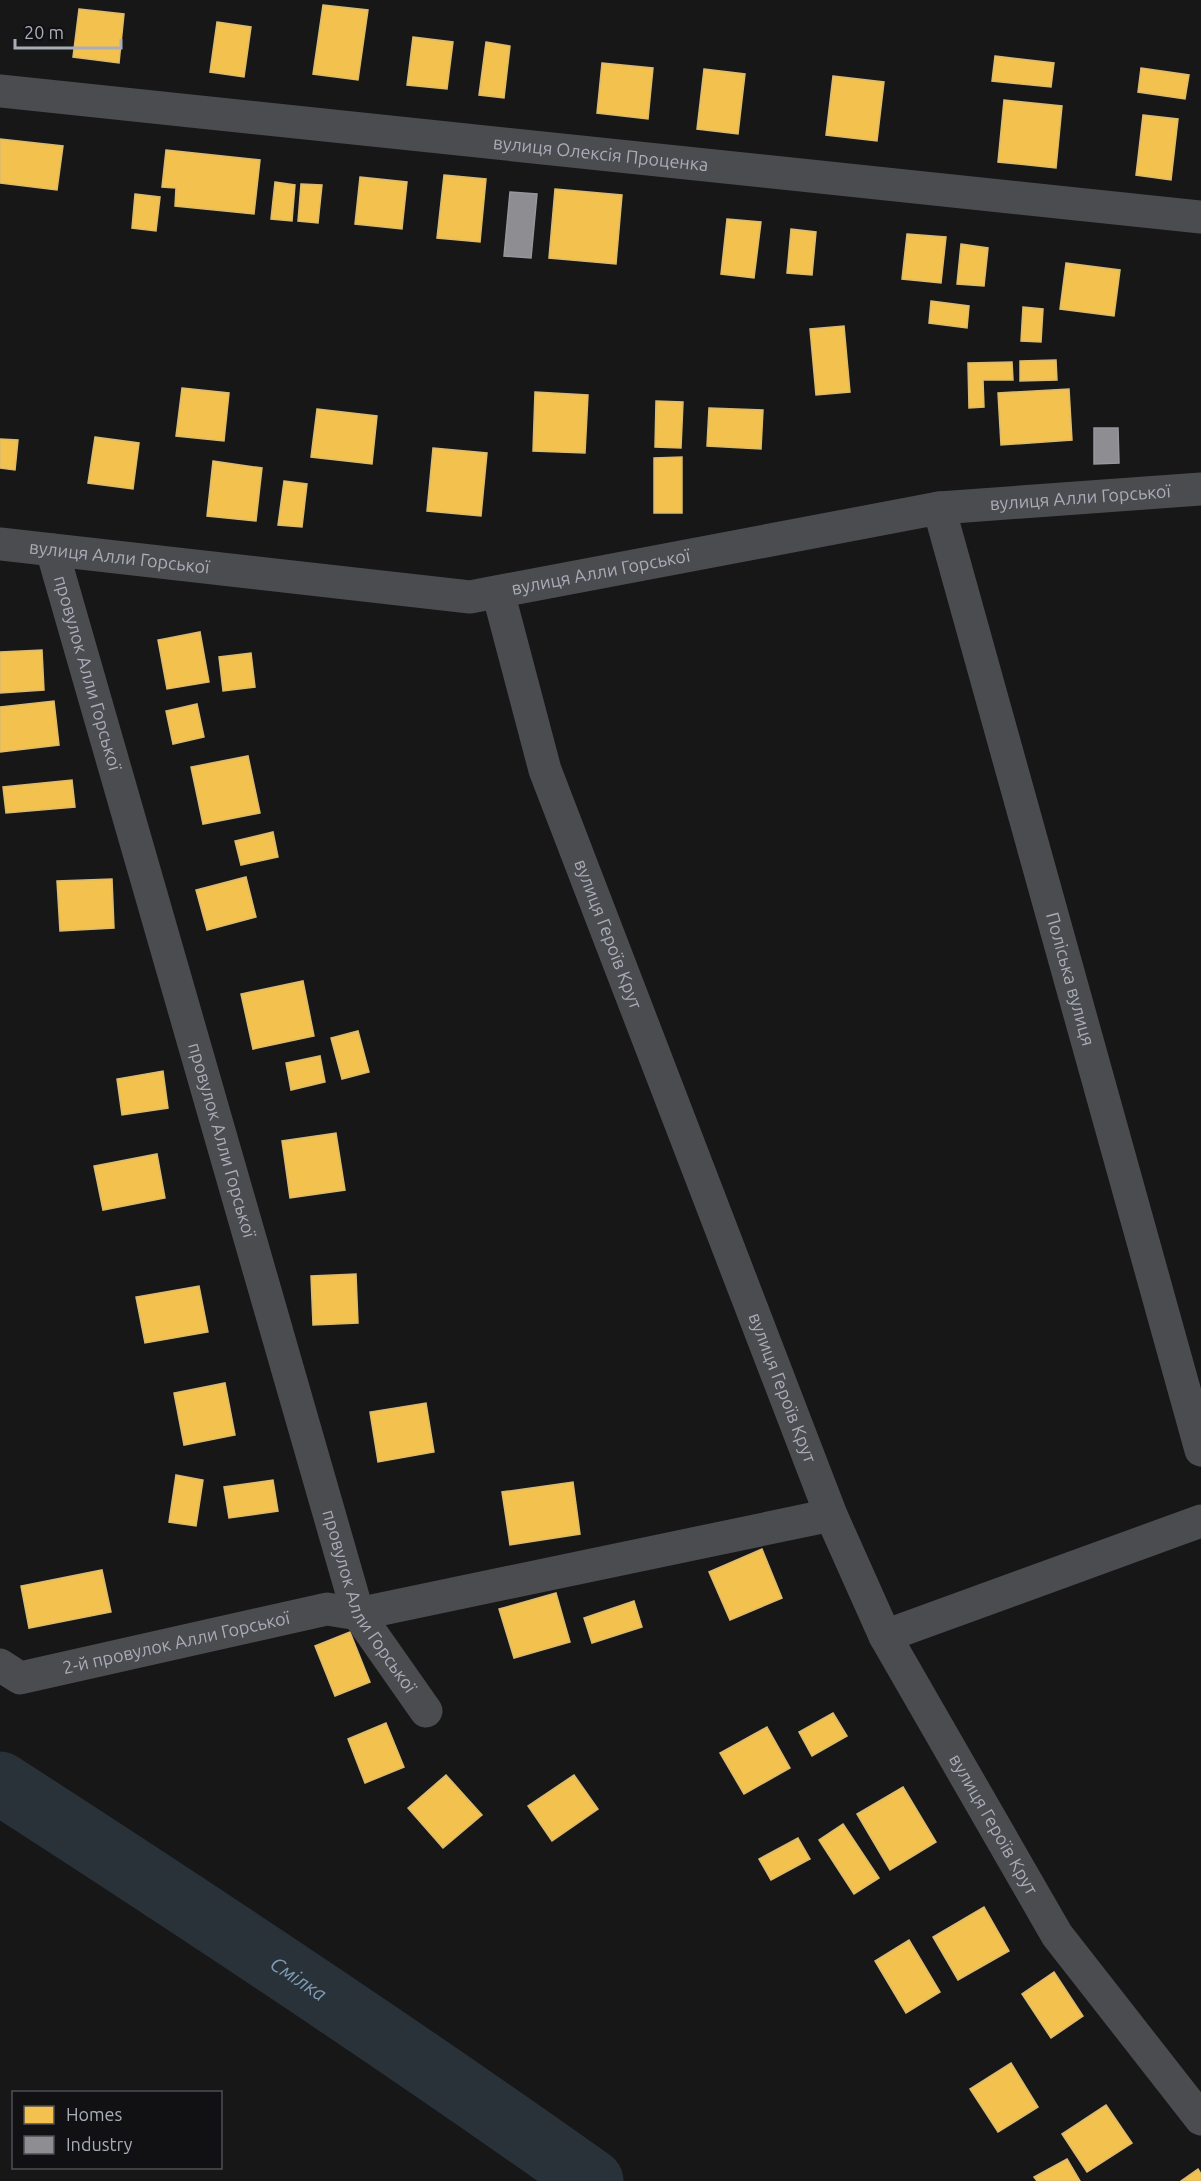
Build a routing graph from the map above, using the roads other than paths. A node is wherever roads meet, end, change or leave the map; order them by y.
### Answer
1 (0, 91) edge
2 (1201, 217) edge
3 (1201, 489) edge
4 (939, 508) junction
5 (0, 544) edge
6 (52, 550) junction
7 (498, 592) junction
8 (1201, 1450) edge
9 (831, 1515) junction
10 (1201, 1521) edge
11 (358, 1614) junction
12 (885, 1636) junction
13 (0, 1665) edge
14 (426, 1712) dead end
15 (1201, 2119) edge

1 - 2 street, вулиця Олексія Проценка
3 - 4 street, вулиця Алли Горської
4 - 7 street, вулиця Алли Горської
4 - 8 street, Поліська вулиця
5 - 6 street, вулиця Алли Горської
6 - 7 street, вулиця Алли Горської
6 - 11 street, провулок Алли Горської
7 - 9 street, вулиця Героїв Крут
9 - 11 street, 2-й провулок Алли Горської
9 - 12 street, вулиця Героїв Крут
10 - 12 street
11 - 13 street, 2-й провулок Алли Горської
11 - 14 street, провулок Алли Горської
12 - 15 street, вулиця Героїв Крут

